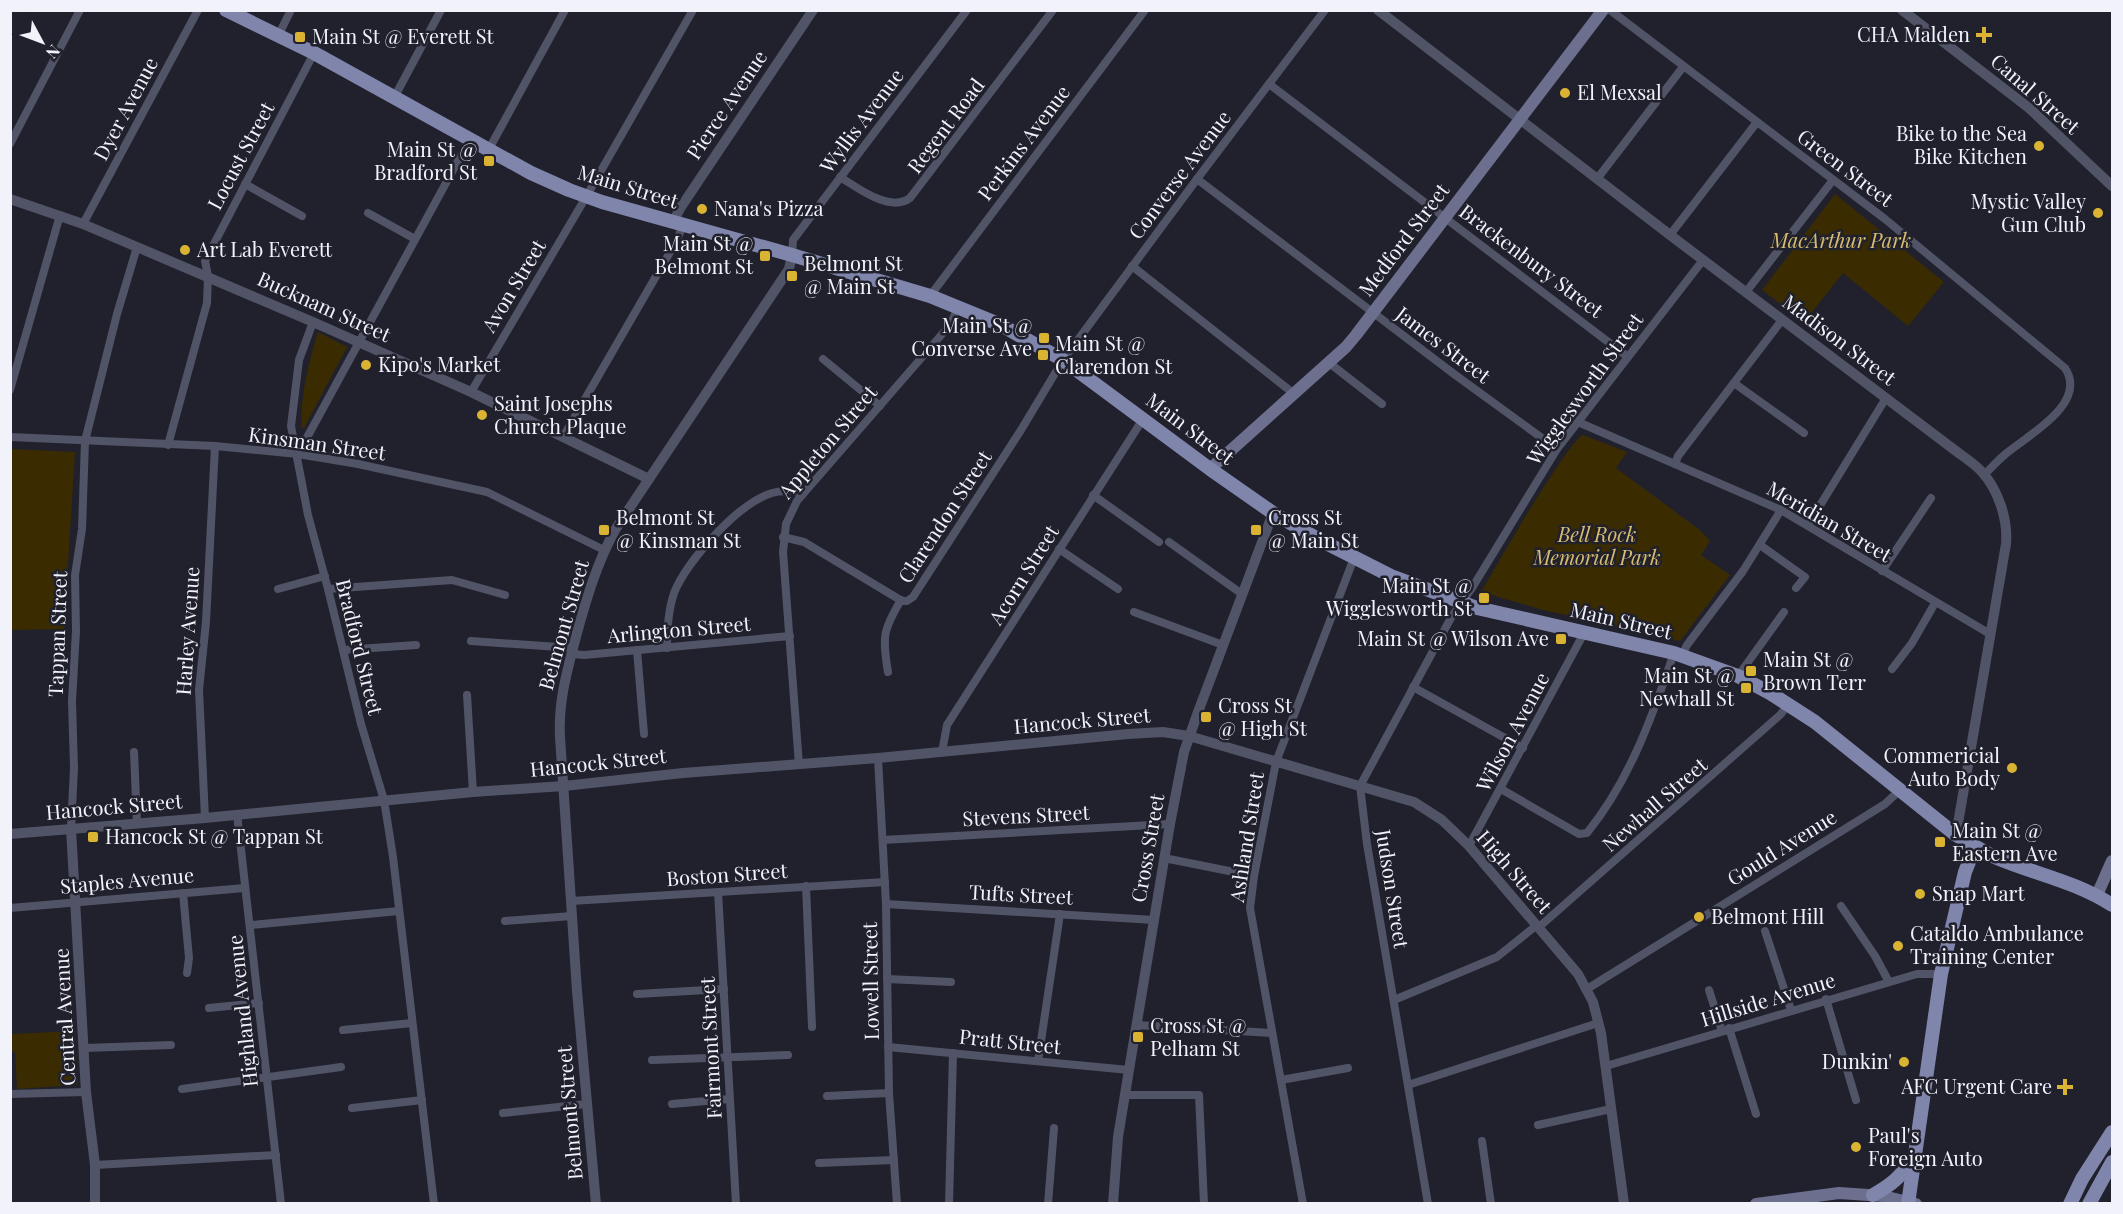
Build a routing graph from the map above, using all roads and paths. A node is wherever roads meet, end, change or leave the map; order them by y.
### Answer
1 (80, 10) edge
2 (198, 10) edge
3 (226, 10) edge
4 (291, 10) edge
5 (441, 10) edge
6 (566, 10) edge
7 (693, 10) edge
8 (813, 10) edge
9 (967, 10) edge
10 (1053, 10) edge
11 (1145, 10) edge
12 (1324, 10) edge
13 (1378, 10) edge
14 (1603, 10) edge
15 (1610, 10) edge
16 (1902, 10) edge
17 (278, 36) junction
18 (314, 53) junction
19 (1683, 67) junction
20 (1269, 84) junction
21 (395, 96) junction
22 (1519, 120) junction
23 (1757, 122) junction
24 (470, 139) junction
25 (10, 144) edge
26 (489, 149) junction
27 (840, 177) junction
28 (1197, 179) junction
29 (1597, 179) junction
30 (1833, 180) junction
31 (245, 184) junction
32 (2112, 186) edge
33 (586, 197) junction
34 (10, 199) edge
35 (368, 213) dead end
36 (60, 215) junction
37 (302, 216) dead end
38 (1446, 217) junction
39 (678, 223) junction
40 (83, 224) junction
41 (1670, 235) junction
42 (415, 238) junction
43 (137, 247) junction
44 (792, 255) junction
45 (1703, 260) junction
46 (1132, 266) junction
47 (208, 276) junction
48 (1746, 292) junction
49 (930, 296) junction
50 (959, 306) junction
51 (1373, 314) junction
52 (1782, 320) junction
53 (313, 322) junction
54 (359, 342) junction
55 (1628, 357) junction
56 (823, 359) dead end
57 (1064, 360) junction
58 (1328, 362) junction
59 (1734, 383) junction
60 (10, 390) edge
61 (471, 392) junction
62 (1293, 393) junction
63 (1886, 398) junction
64 (1382, 404) dead end
65 (880, 406) junction
66 (1143, 419) junction
67 (1578, 422) junction
68 (1804, 433) dead end
69 (10, 437) edge
70 (563, 437) junction
71 (85, 441) junction
72 (168, 445) junction
73 (215, 446) junction
74 (1557, 449) junction
75 (298, 454) junction
76 (1675, 464) junction
77 (1210, 469) junction
78 (1984, 475) junction
79 (649, 479) junction
80 (803, 494) junction
81 (1094, 495) junction
82 (1931, 498) dead end
83 (1781, 510) junction
84 (1273, 513) junction
85 (1808, 525) junction
86 (783, 537) junction
87 (1159, 542) dead end
88 (1169, 542) dead end
89 (1760, 545) junction
90 (1059, 549) junction
91 (604, 550) junction
92 (1354, 558) junction
93 (1882, 571) junction
94 (325, 576) junction
95 (1796, 588) dead end
96 (278, 589) dead end
97 (328, 589) junction
98 (1118, 589) dead end
99 (1242, 594) junction
100 (506, 595) dead end
101 (901, 600) junction
102 (1461, 603) junction
103 (1935, 603) junction
104 (1134, 612) dead end
105 (1784, 612) dead end
106 (1584, 633) junction
107 (1990, 634) junction
108 (790, 636) junction
109 (471, 641) dead end
110 (416, 645) dead end
111 (1223, 645) junction
112 (667, 648) junction
113 (344, 650) junction
114 (637, 650) junction
115 (572, 651) junction
116 (1678, 654) junction
117 (1892, 669) dead end
118 (888, 672) dead end
119 (1737, 676) junction
120 (1413, 687) junction
121 (466, 695) dead end
122 (1790, 704) junction
123 (644, 734) dead end
124 (1189, 736) junction
125 (1523, 748) junction
126 (134, 752) dead end
127 (942, 752) junction
128 (878, 758) junction
129 (1276, 762) junction
130 (799, 765) junction
131 (564, 786) junction
132 (1360, 786) junction
133 (1501, 789) junction
134 (1900, 790) junction
135 (473, 792) junction
136 (384, 800) junction
137 (237, 814) junction
138 (205, 818) junction
139 (137, 824) junction
140 (1170, 824) junction
141 (71, 829) junction
142 (10, 834) edge
143 (1956, 835) junction
144 (883, 840) junction
145 (1469, 846) junction
146 (1975, 847) junction
147 (1164, 858) junction
148 (2112, 861) edge
149 (1254, 876) junction
150 (885, 882) junction
151 (806, 886) junction
152 (245, 888) junction
153 (718, 892) junction
154 (183, 893) junction
155 (2097, 895) junction
156 (76, 901) junction
157 (572, 901) junction
158 (886, 904) junction
159 (2112, 904) edge
160 (1841, 906) dead end
161 (10, 908) edge
162 (399, 911) junction
163 (1060, 914) junction
164 (572, 916) junction
165 (1154, 920) junction
166 (505, 921) dead end
167 (250, 925) junction
168 (1538, 926) junction
169 (1766, 930) dead end
170 (187, 973) dead end
171 (1941, 974) junction
172 (887, 979) junction
173 (951, 982) dead end
174 (1888, 982) junction
175 (724, 988) junction
176 (1587, 989) junction
177 (1709, 990) dead end
178 (637, 994) dead end
179 (1826, 999) junction
180 (1394, 1000) junction
181 (259, 1003) junction
182 (209, 1008) dead end
183 (1791, 1010) junction
184 (412, 1023) junction
185 (1598, 1023) junction
186 (1136, 1025) junction
187 (812, 1027) dead end
188 (1725, 1029) junction
189 (343, 1030) dead end
190 (1272, 1033) junction
191 (171, 1045) dead end
192 (888, 1047) junction
193 (84, 1048) junction
194 (953, 1053) junction
195 (788, 1055) dead end
196 (726, 1057) junction
197 (652, 1060) dead end
198 (1038, 1061) junction
199 (1606, 1066) junction
200 (341, 1067) dead end
201 (1348, 1068) dead end
202 (1129, 1070) junction
203 (268, 1078) junction
204 (1281, 1080) junction
205 (1408, 1085) junction
206 (182, 1089) dead end
207 (87, 1092) junction
208 (889, 1093) junction
209 (10, 1094) edge
210 (1125, 1095) junction
211 (826, 1096) dead end
212 (729, 1099) junction
213 (422, 1100) junction
214 (1856, 1100) dead end
215 (586, 1104) junction
216 (672, 1104) dead end
217 (352, 1108) dead end
218 (1611, 1109) junction
219 (503, 1113) dead end
220 (1756, 1114) dead end
221 (1538, 1125) dead end
222 (1054, 1128) dead end
223 (2112, 1132) edge
224 (1482, 1142) dead end
225 (276, 1155) junction
226 (1915, 1155) junction
227 (894, 1160) junction
228 (2112, 1162) edge
229 (819, 1163) dead end
230 (95, 1165) junction
231 (1873, 1195) junction
232 (95, 1203) edge
233 (281, 1203) edge
234 (434, 1203) edge
235 (596, 1203) edge
236 (736, 1203) edge
237 (897, 1203) edge
238 (949, 1203) edge
239 (1048, 1203) edge
240 (1113, 1203) edge
241 (1204, 1203) edge
242 (1303, 1203) edge
243 (1428, 1203) edge
244 (1491, 1203) edge
245 (1624, 1203) edge
246 (1756, 1203) edge
247 (1911, 1203) edge
248 (2070, 1203) edge
249 (2089, 1203) edge

1 - 25 street
2 - 40 street, Dyer Avenue
3 - 17 main road, Main Street
4 - 17 street
5 - 21 street
6 - 26 street
7 - 33 street, Avon Street
8 - 39 street, Pierce Avenue
9 - 27 street, Wyllis Avenue
10 - 27 street, Regent Road
11 - 49 street, Perkins Avenue
12 - 20 street, Converse Avenue
13 - 22 street, Madison Street
14 - 22 main road, Medford Street
15 - 19 street, Green Street
16 - 32 street, Canal Street
17 - 18 main road, Main Street
18 - 21 main road, Main Street
18 - 31 street, Locust Street
19 - 23 street, Green Street
19 - 29 street
20 - 28 street, Converse Avenue
20 - 38 street, Brackenbury Street
21 - 24 main road, Main Street
22 - 29 street, Madison Street
22 - 38 main road, Medford Street
23 - 30 street, Green Street
23 - 41 street
24 - 26 main road, Main Street
24 - 42 street
26 - 33 main road, Main Street
27 - 44 street, Wyllis Avenue
28 - 46 street, Converse Avenue
28 - 51 street, James Street
29 - 41 street, Madison Street
30 - 48 street
30 - 78 street, Green Street
31 - 37 street
31 - 47 street, Locust Street
33 - 39 main road, Main Street
33 - 61 street, Avon Street
34 - 36 street, Bucknam Street
35 - 42 street
36 - 40 street, Bucknam Street
36 - 60 street
38 - 51 main road, Medford Street
38 - 55 street, Brackenbury Street
39 - 44 main road, Main Street
39 - 70 street
40 - 43 street, Bucknam Street
41 - 45 street, Madison Street
42 - 54 street
43 - 47 street, Bucknam Street
43 - 71 street, Tappan Street
44 - 49 main road, Main Street
44 - 79 street, Belmont Street
45 - 48 street, Madison Street
45 - 55 street, Wigglesworth Street
46 - 57 street, Converse Avenue
46 - 62 street
47 - 53 street, Bucknam Street
47 - 72 street, Locust Street
48 - 52 street, Madison Street
49 - 50 main road, Main Street
50 - 57 main road, Main Street
50 - 65 street, Appleton Street
51 - 58 main road, Medford Street
51 - 74 street, James Street
52 - 59 street
52 - 63 street, Madison Street
53 - 54 street, Bucknam Street
53 - 75 street, Bradford Street
54 - 61 street, Bucknam Street
54 - 75 street
55 - 67 street, Wigglesworth Street
56 - 65 street
57 - 66 main road, Main Street
57 - 101 street, Clarendon Street
58 - 62 main road, Medford Street
58 - 64 street
59 - 68 street
59 - 76 street
61 - 70 street, Bucknam Street
62 - 77 main road, Medford Street
63 - 78 street, Madison Street
63 - 85 street
65 - 80 street, Appleton Street
66 - 77 main road, Main Street
66 - 81 street, Acorn Street
67 - 74 street, Wigglesworth Street
67 - 76 street, Meridian Street
69 - 71 street, Kinsman Street
70 - 79 street, Bucknam Street
71 - 72 street, Kinsman Street
71 - 141 street, Tappan Street
72 - 73 street, Kinsman Street
73 - 75 street, Kinsman Street
73 - 138 street, Harley Avenue
74 - 102 street, Wigglesworth Street
75 - 91 street, Kinsman Street
75 - 94 street, Bradford Street
76 - 83 street, Meridian Street
77 - 84 main road, Main Street
78 - 107 street, Madison Street
79 - 91 street, Belmont Street
80 - 86 street, Appleton Street
80 - 112 street
81 - 87 street
81 - 90 street, Acorn Street
82 - 93 street
83 - 85 street, Meridian Street
83 - 89 street
84 - 92 main road, Main Street
84 - 99 street, Cross Street
85 - 93 street, Meridian Street
86 - 101 street, Clarendon Street
86 - 108 street, Appleton Street
88 - 99 street
89 - 95 street
89 - 116 street
90 - 98 street
90 - 127 street, Acorn Street
91 - 115 street, Belmont Street
92 - 102 main road, Main Street
92 - 129 street, Ashland Street
93 - 103 street, Meridian Street
94 - 96 street
94 - 97 street, Bradford Street
97 - 100 street
97 - 113 street, Bradford Street
99 - 111 street, Cross Street
101 - 118 street
102 - 106 main road, Main Street
102 - 120 street
103 - 107 street, Meridian Street
103 - 117 street
104 - 111 street
105 - 119 street
106 - 116 main road, Main Street
106 - 125 street, Wilson Avenue
107 - 143 street, Madison Street
108 - 112 street, Arlington Street
108 - 130 street, Appleton Street
109 - 115 street, Arlington Street
110 - 113 street
111 - 124 street, Cross Street
112 - 114 street, Arlington Street
113 - 136 street, Bradford Street
114 - 115 street, Arlington Street
114 - 123 street
115 - 131 street, Belmont Street
116 - 119 main road, Main Street
116 - 133 street
119 - 122 main road, Main Street
120 - 125 street
120 - 132 street
121 - 135 street
122 - 134 main road, Main Street
122 - 168 street, Newhall Street
124 - 127 street, Hancock Street
124 - 129 street, High Street
124 - 140 street, Cross Street
125 - 133 street, Wilson Avenue
126 - 139 street
127 - 128 street, Hancock Street
128 - 130 street, Hancock Street
128 - 144 street, Lowell Street
129 - 132 street, High Street
129 - 149 street, Ashland Street
130 - 131 street, Hancock Street
131 - 135 street, Hancock Street
131 - 157 street, Belmont Street
132 - 145 street, High Street
132 - 180 street, Judson Street
133 - 145 street, Wilson Avenue
134 - 143 main road, Main Street
134 - 176 street, Gould Avenue
135 - 136 street, Hancock Street
136 - 137 street, Hancock Street
136 - 162 street, Bradford Street
137 - 138 street, Hancock Street
137 - 152 street, Highland Avenue
138 - 139 street, Hancock Street
139 - 141 street, Hancock Street
140 - 144 street, Stevens Street
140 - 147 street, Cross Street
141 - 142 street, Hancock Street
141 - 156 street, Central Avenue
143 - 146 main road, Main Street
144 - 150 street, Lowell Street
145 - 168 street, High Street
146 - 155 main road, Main Street
146 - 171 main road
147 - 149 street
147 - 165 street, Cross Street
148 - 155 main road
149 - 190 street, Ashland Street
150 - 151 street, Boston Street
150 - 158 street, Lowell Street
151 - 153 street, Boston Street
151 - 187 street
152 - 154 street, Staples Avenue
152 - 167 street, Highland Avenue
153 - 157 street, Boston Street
153 - 175 street, Fairmont Street
154 - 156 street, Staples Avenue
154 - 170 street
155 - 159 main road, Main Street
156 - 161 street, Staples Avenue
156 - 193 street, Central Avenue
157 - 164 street, Belmont Street
158 - 163 street, Tufts Street
158 - 172 street, Lowell Street
160 - 174 street
162 - 167 street
162 - 184 street, Bradford Street
163 - 165 street, Tufts Street
163 - 198 street
164 - 166 street
164 - 215 street, Belmont Street
165 - 186 street, Cross Street
167 - 181 street, Highland Avenue
168 - 176 street, High Street
168 - 180 street, Newhall Street
169 - 183 street
171 - 174 street, Hillside Avenue
171 - 226 main road
172 - 173 street
172 - 192 street, Lowell Street
174 - 179 street, Hillside Avenue
175 - 178 street
175 - 196 street, Fairmont Street
176 - 185 street, High Street
177 - 188 street
179 - 183 street, Hillside Avenue
179 - 214 street
180 - 205 street, Judson Street
181 - 182 street
181 - 203 street, Highland Avenue
183 - 188 street, Hillside Avenue
184 - 189 street
184 - 213 street, Bradford Street
185 - 199 street, High Street
185 - 205 street
186 - 190 street
186 - 202 street, Cross Street
188 - 199 street, Hillside Avenue
188 - 220 street
190 - 204 street, Ashland Street
191 - 193 street
192 - 194 street, Pratt Street
192 - 208 street, Lowell Street
193 - 207 street, Central Avenue
194 - 198 street, Pratt Street
194 - 238 street
195 - 196 street
196 - 197 street
196 - 212 street, Fairmont Street
198 - 202 street, Pratt Street
199 - 218 street, High Street
200 - 203 street
201 - 204 street
202 - 210 street, Cross Street
203 - 206 street
203 - 225 street, Highland Avenue
204 - 242 street, Ashland Street
205 - 243 street, Judson Street
207 - 209 street
207 - 230 street, Central Avenue
208 - 211 street
208 - 227 street, Lowell Street
210 - 240 street, Cross Street
210 - 241 street
212 - 216 street
212 - 236 street, Fairmont Street
213 - 217 street
213 - 234 street, Bradford Street
215 - 219 street
215 - 235 street, Belmont Street
218 - 221 street
218 - 245 street, High Street
222 - 239 street
223 - 248 main road
224 - 244 street
225 - 230 street
225 - 233 street, Highland Avenue
226 - 231 main road
226 - 247 main road
227 - 229 street
227 - 237 street, Lowell Street
228 - 249 main road
230 - 232 street, Central Avenue
231 - 246 main road
231 - 247 main road

